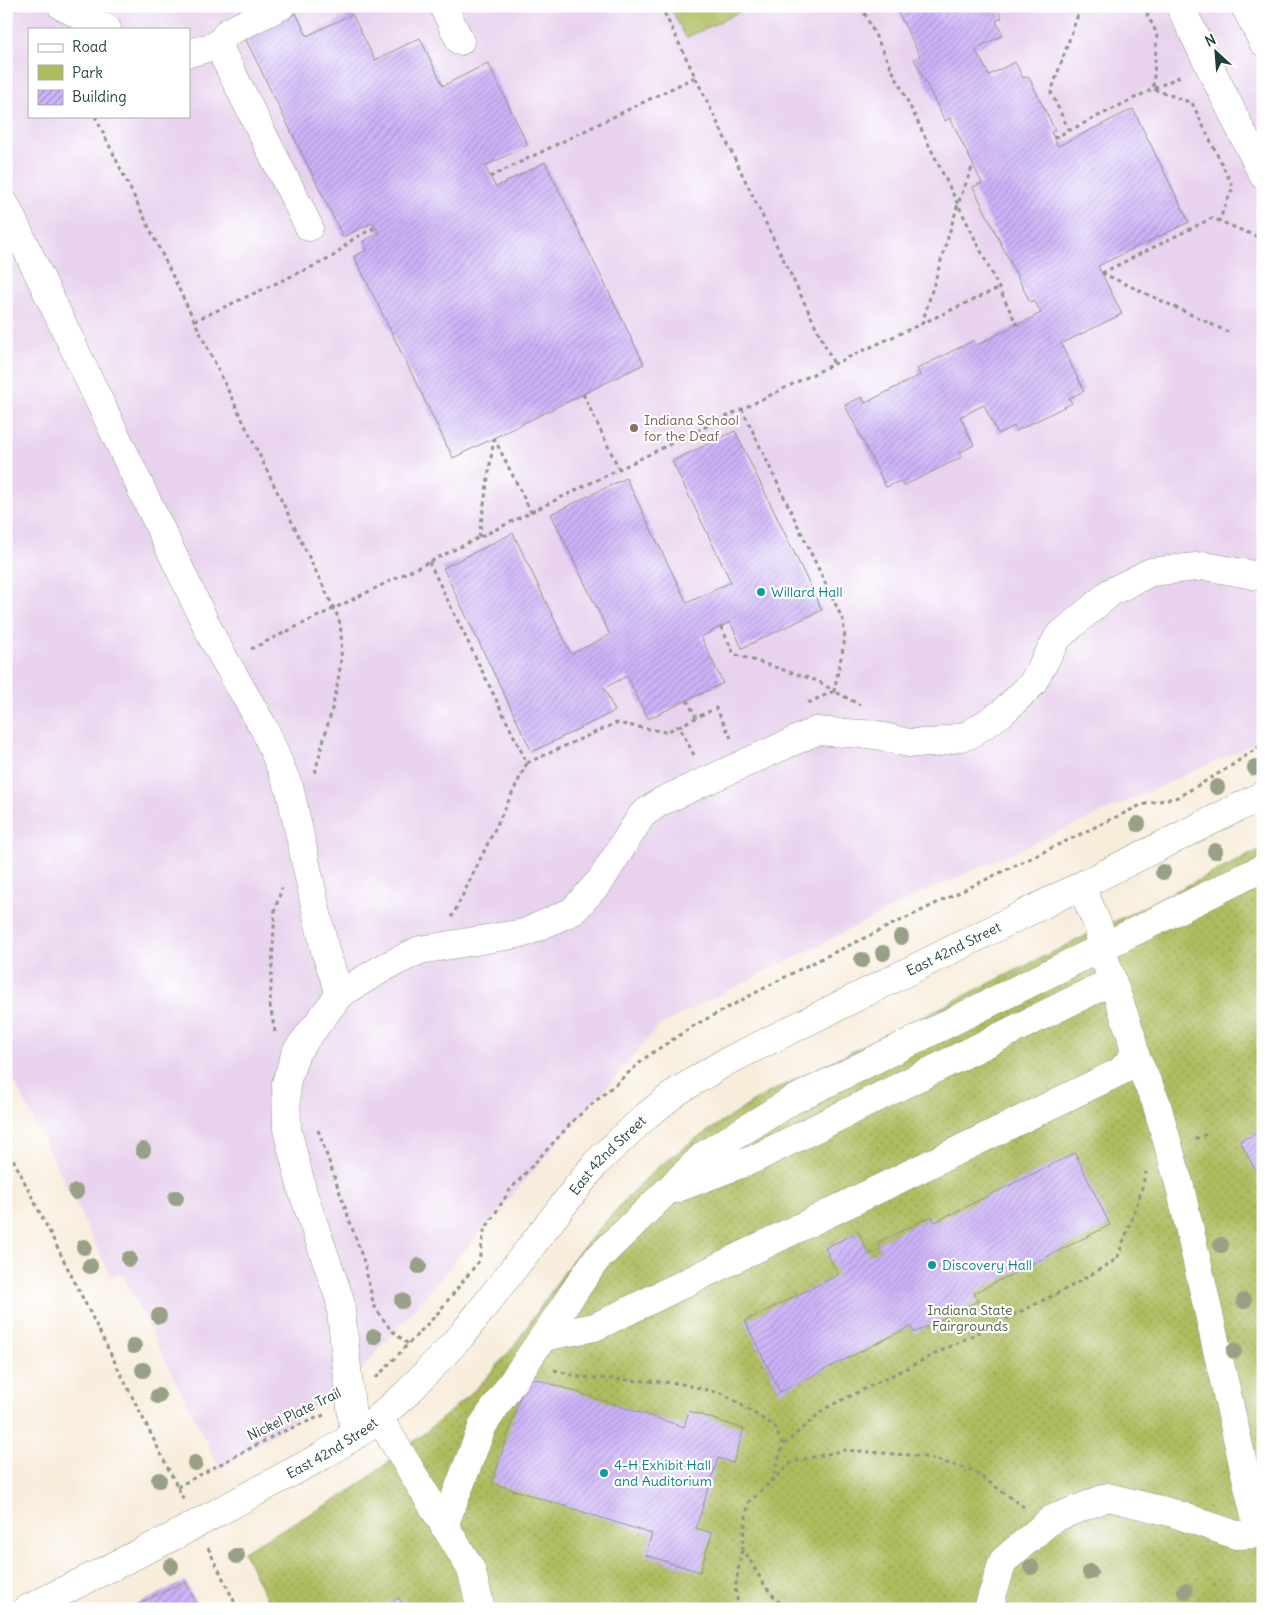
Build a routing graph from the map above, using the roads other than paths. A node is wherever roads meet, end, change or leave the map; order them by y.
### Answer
1 (62, 6) edge
2 (282, 6) edge
3 (443, 6) edge
4 (1180, 6) edge
5 (1245, 6) edge
6 (105, 28) edge
7 (460, 41) dead end
8 (1263, 42) edge
9 (218, 45) junction
10 (190, 53) edge
11 (1263, 175) edge
12 (6, 206) edge
13 (309, 227) dead end
14 (1263, 573) edge
15 (1263, 795) edge
16 (1263, 868) edge
17 (1081, 886) junction
18 (1101, 948) junction
19 (1112, 981) junction
20 (340, 994) junction
21 (1135, 1055) junction
22 (666, 1192) junction
23 (543, 1337) junction
24 (379, 1418) junction
25 (354, 1436) junction
26 (444, 1526) junction
27 (1261, 1534) edge
28 (27, 1609) edge
29 (481, 1609) edge
30 (988, 1609) edge

1 - 6 street
2 - 9 street
3 - 7 street
4 - 11 street
5 - 8 street
9 - 10 street
9 - 13 street
12 - 20 street
14 - 20 street
15 - 17 street, East 42nd Street
16 - 18 street
17 - 18 street
17 - 24 street, East 42nd Street
18 - 19 street
18 - 22 street
19 - 21 street
19 - 22 street
20 - 25 street
21 - 23 street
21 - 27 street
22 - 23 street
23 - 26 street
24 - 25 street, East 42nd Street
24 - 26 street
25 - 28 street, East 42nd Street
26 - 29 street
27 - 30 street

